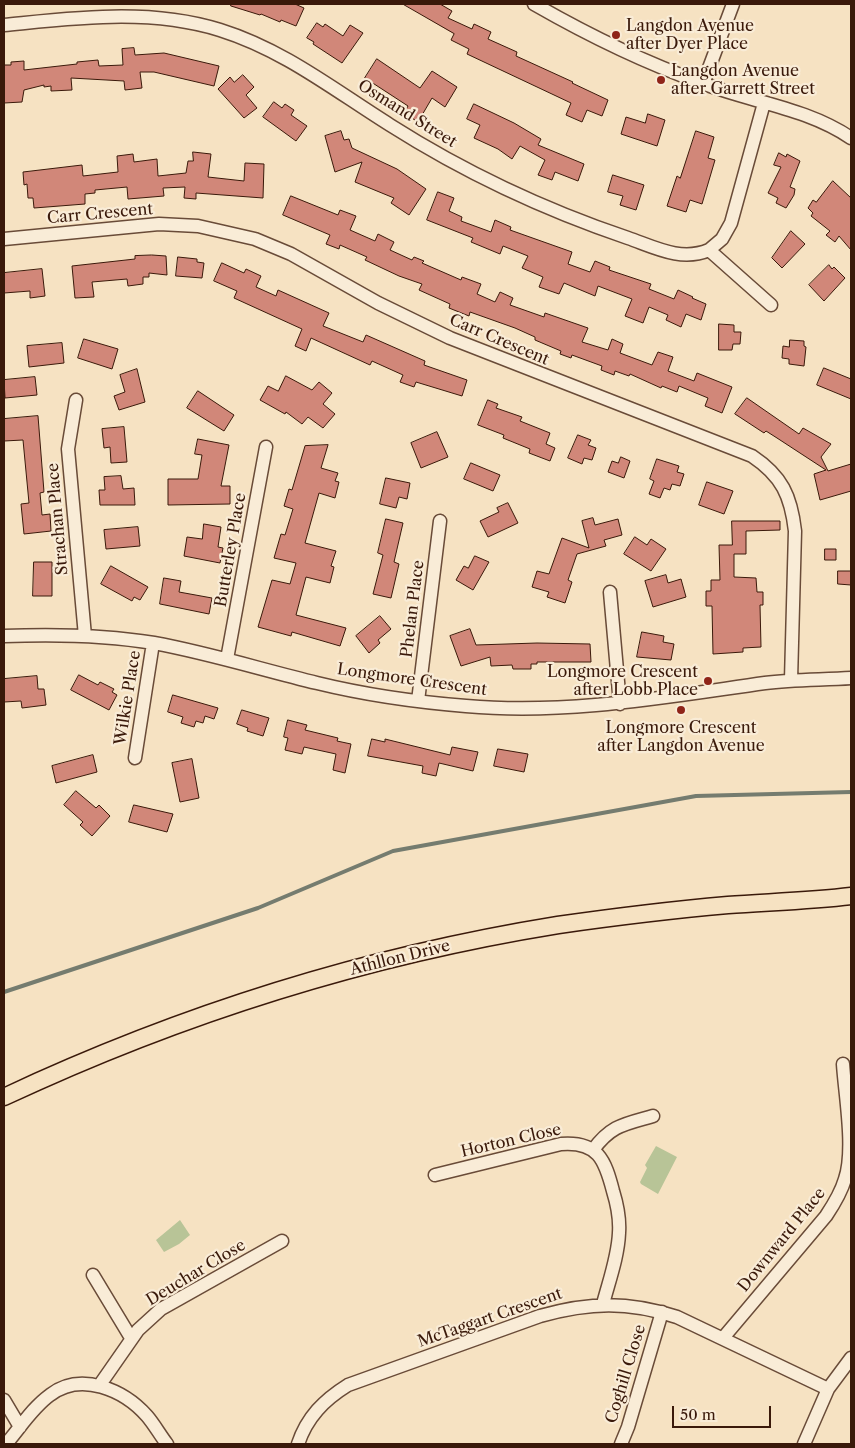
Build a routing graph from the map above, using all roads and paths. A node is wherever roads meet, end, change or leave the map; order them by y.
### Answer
1 (534, 4) edge
2 (733, 4) edge
3 (548, 7) edge
4 (4, 26) edge
5 (703, 84) junction
6 (764, 103) junction
7 (851, 138) edge
8 (4, 239) edge
9 (708, 250) junction
10 (771, 305) dead end
11 (76, 400) dead end
12 (266, 447) dead end
13 (440, 521) dead end
14 (610, 592) dead end
15 (4, 636) edge
16 (85, 636) junction
17 (153, 643) junction
18 (227, 659) junction
19 (851, 678) edge
20 (791, 680) junction
21 (418, 701) junction
22 (620, 704) junction
23 (135, 758) dead end
24 (851, 896) edge
25 (816, 900) junction
26 (851, 905) edge
27 (843, 1064) dead end
28 (5, 1096) edge
29 (653, 1116) dead end
30 (593, 1150) junction
31 (435, 1175) dead end
32 (282, 1241) dead end
33 (93, 1275) dead end
34 (603, 1304) junction
35 (662, 1312) junction
36 (131, 1338) junction
37 (723, 1338) junction
38 (851, 1358) edge
39 (99, 1386) junction
40 (828, 1389) junction
41 (4, 1400) edge
42 (20, 1427) junction
43 (6, 1444) edge
44 (167, 1444) edge
45 (298, 1444) edge
46 (621, 1444) edge
47 (804, 1444) edge

1 - 3 street
2 - 5 street
3 - 5 street
4 - 9 street, Osmand Street
5 - 6 street
6 - 7 street
6 - 9 street
8 - 20 street, Carr Crescent
9 - 10 street
11 - 16 street, Strachan Place
12 - 18 street, Butterley Place
13 - 21 street, Phelan Place
14 - 22 street
15 - 16 street, Longmore Crescent
16 - 17 street, Longmore Crescent
17 - 18 street, Longmore Crescent
17 - 23 street, Wilkie Place
18 - 21 street, Longmore Crescent
19 - 20 street, Longmore Crescent
20 - 22 street, Longmore Crescent
21 - 22 street, Longmore Crescent
24 - 25 main road, Athllon Drive
25 - 26 main road, Athllon Drive
25 - 28 main road, Athllon Drive
27 - 37 street, Downward Place
29 - 30 street
30 - 31 street, Horton Close
30 - 34 street
32 - 36 street, Deuchar Close
33 - 36 street
34 - 35 street, McTaggart Crescent
34 - 45 street, McTaggart Crescent
35 - 37 street, McTaggart Crescent
35 - 46 street, Coghill Close
36 - 39 street, Deuchar Close
37 - 40 street, McTaggart Crescent
38 - 40 street
39 - 42 street
39 - 44 street
40 - 47 street
41 - 42 street
42 - 43 street

